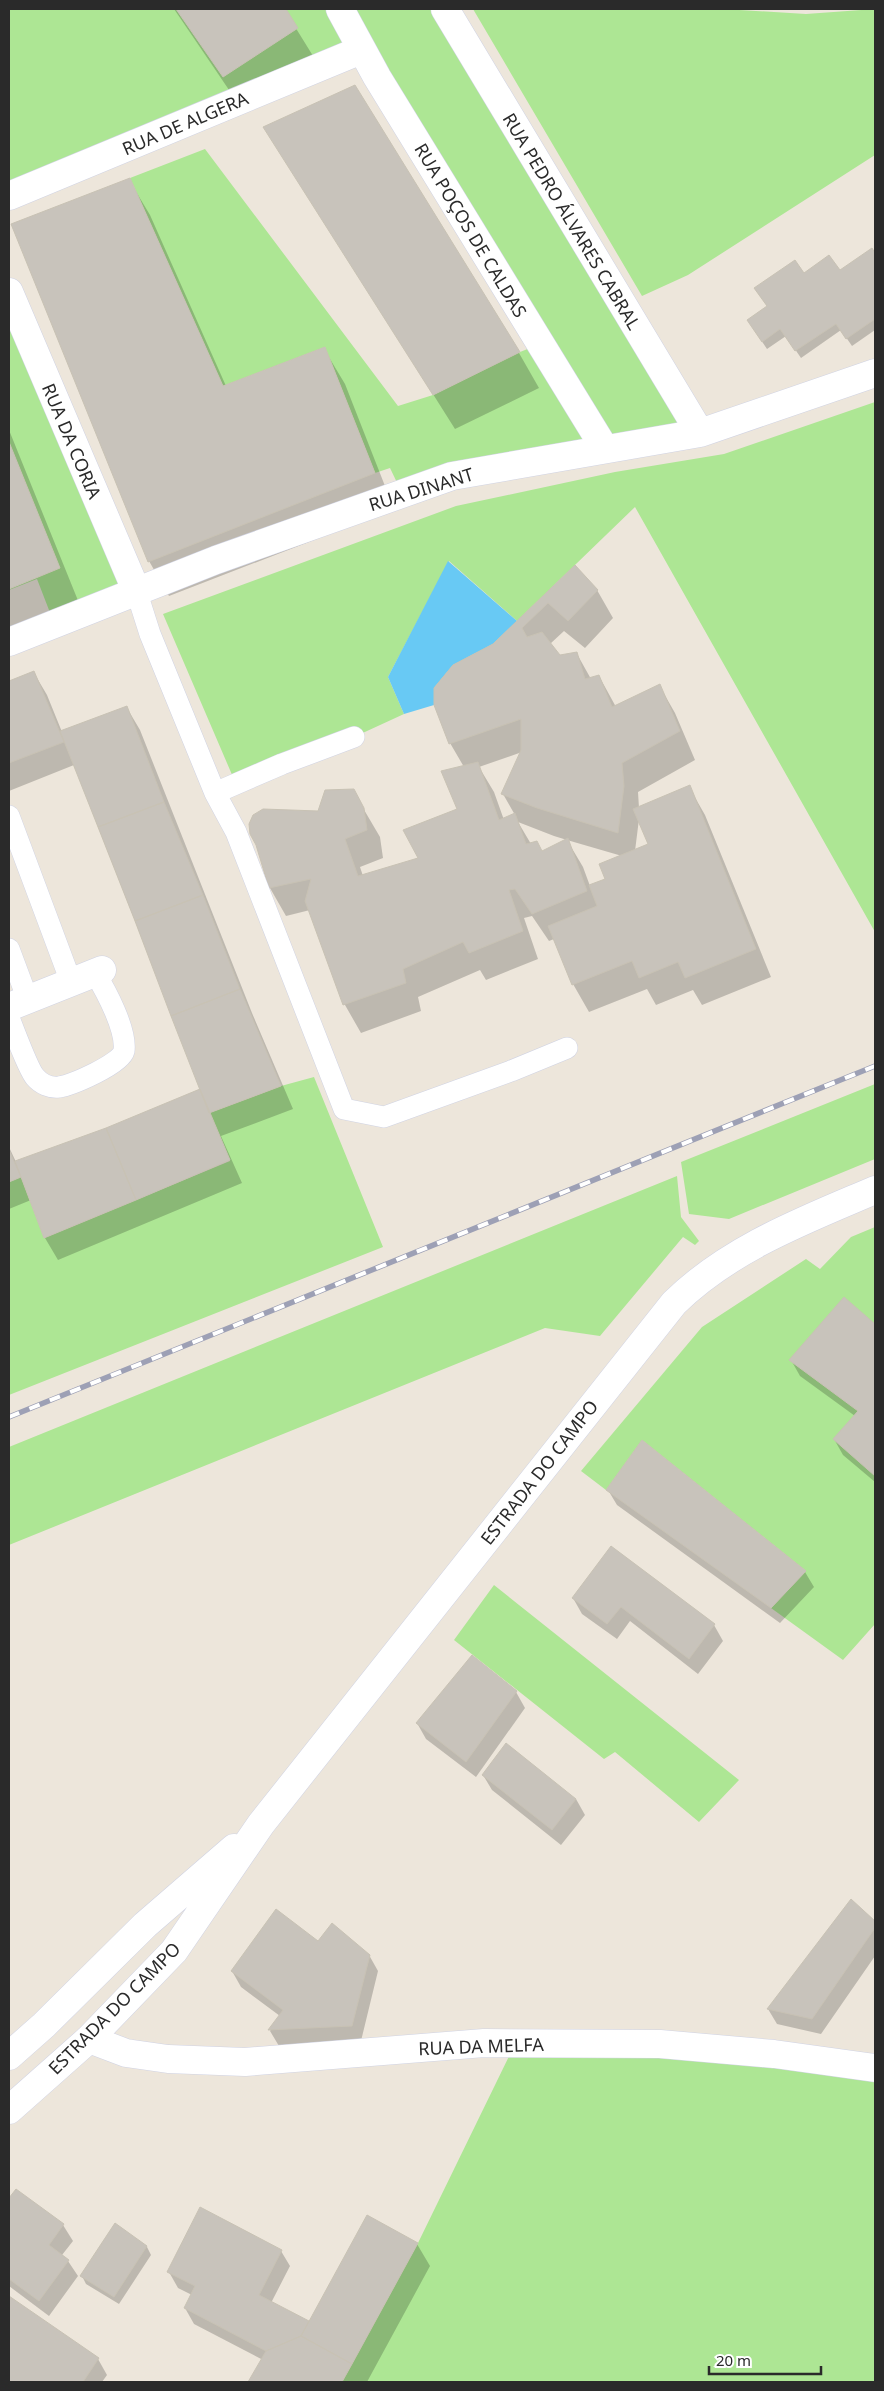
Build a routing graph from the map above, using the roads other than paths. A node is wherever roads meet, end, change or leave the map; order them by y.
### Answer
1 (340, 9) edge
2 (445, 9) edge
3 (361, 50) junction
4 (9, 196) edge
5 (9, 292) edge
6 (875, 373) edge
7 (700, 433) junction
8 (605, 449) junction
9 (136, 590) junction
10 (9, 642) edge
11 (354, 737) dead end
12 (215, 793) junction
13 (9, 816) edge
14 (9, 949) edge
15 (89, 975) junction
16 (19, 1004) edge
17 (9, 1018) edge
18 (567, 1048) dead end
19 (875, 1190) edge
20 (261, 1824) junction
21 (44, 2025) junction
22 (9, 2028) edge
23 (89, 2039) junction
24 (9, 2056) edge
25 (875, 2068) edge
26 (9, 2110) edge

1 - 3 street, RUA POÇOS DE CALDAS
2 - 7 street, RUA PEDRO ÁLVARES CABRAL
3 - 4 street, RUA DE ALGERA
3 - 8 street, RUA POÇOS DE CALDAS
5 - 9 street, RUA DA CORIA
6 - 7 street, RUA DINANT
7 - 8 street, RUA DINANT
8 - 9 street, RUA DINANT
9 - 10 street, RUA DINANT
9 - 12 lane
11 - 12 lane
12 - 18 lane
13 - 15 lane
14 - 16 lane
15 - 16 street
15 - 17 lane
19 - 20 street, ESTRADA DO CAMPO
20 - 21 street, ESTRADA DO CAMPO
20 - 23 street, ESTRADA DO CAMPO
21 - 22 street
21 - 23 street, RUA DA MELFA
21 - 24 street, ESTRADA DO CAMPO
23 - 25 street, RUA DA MELFA
23 - 26 street, ESTRADA DO CAMPO

